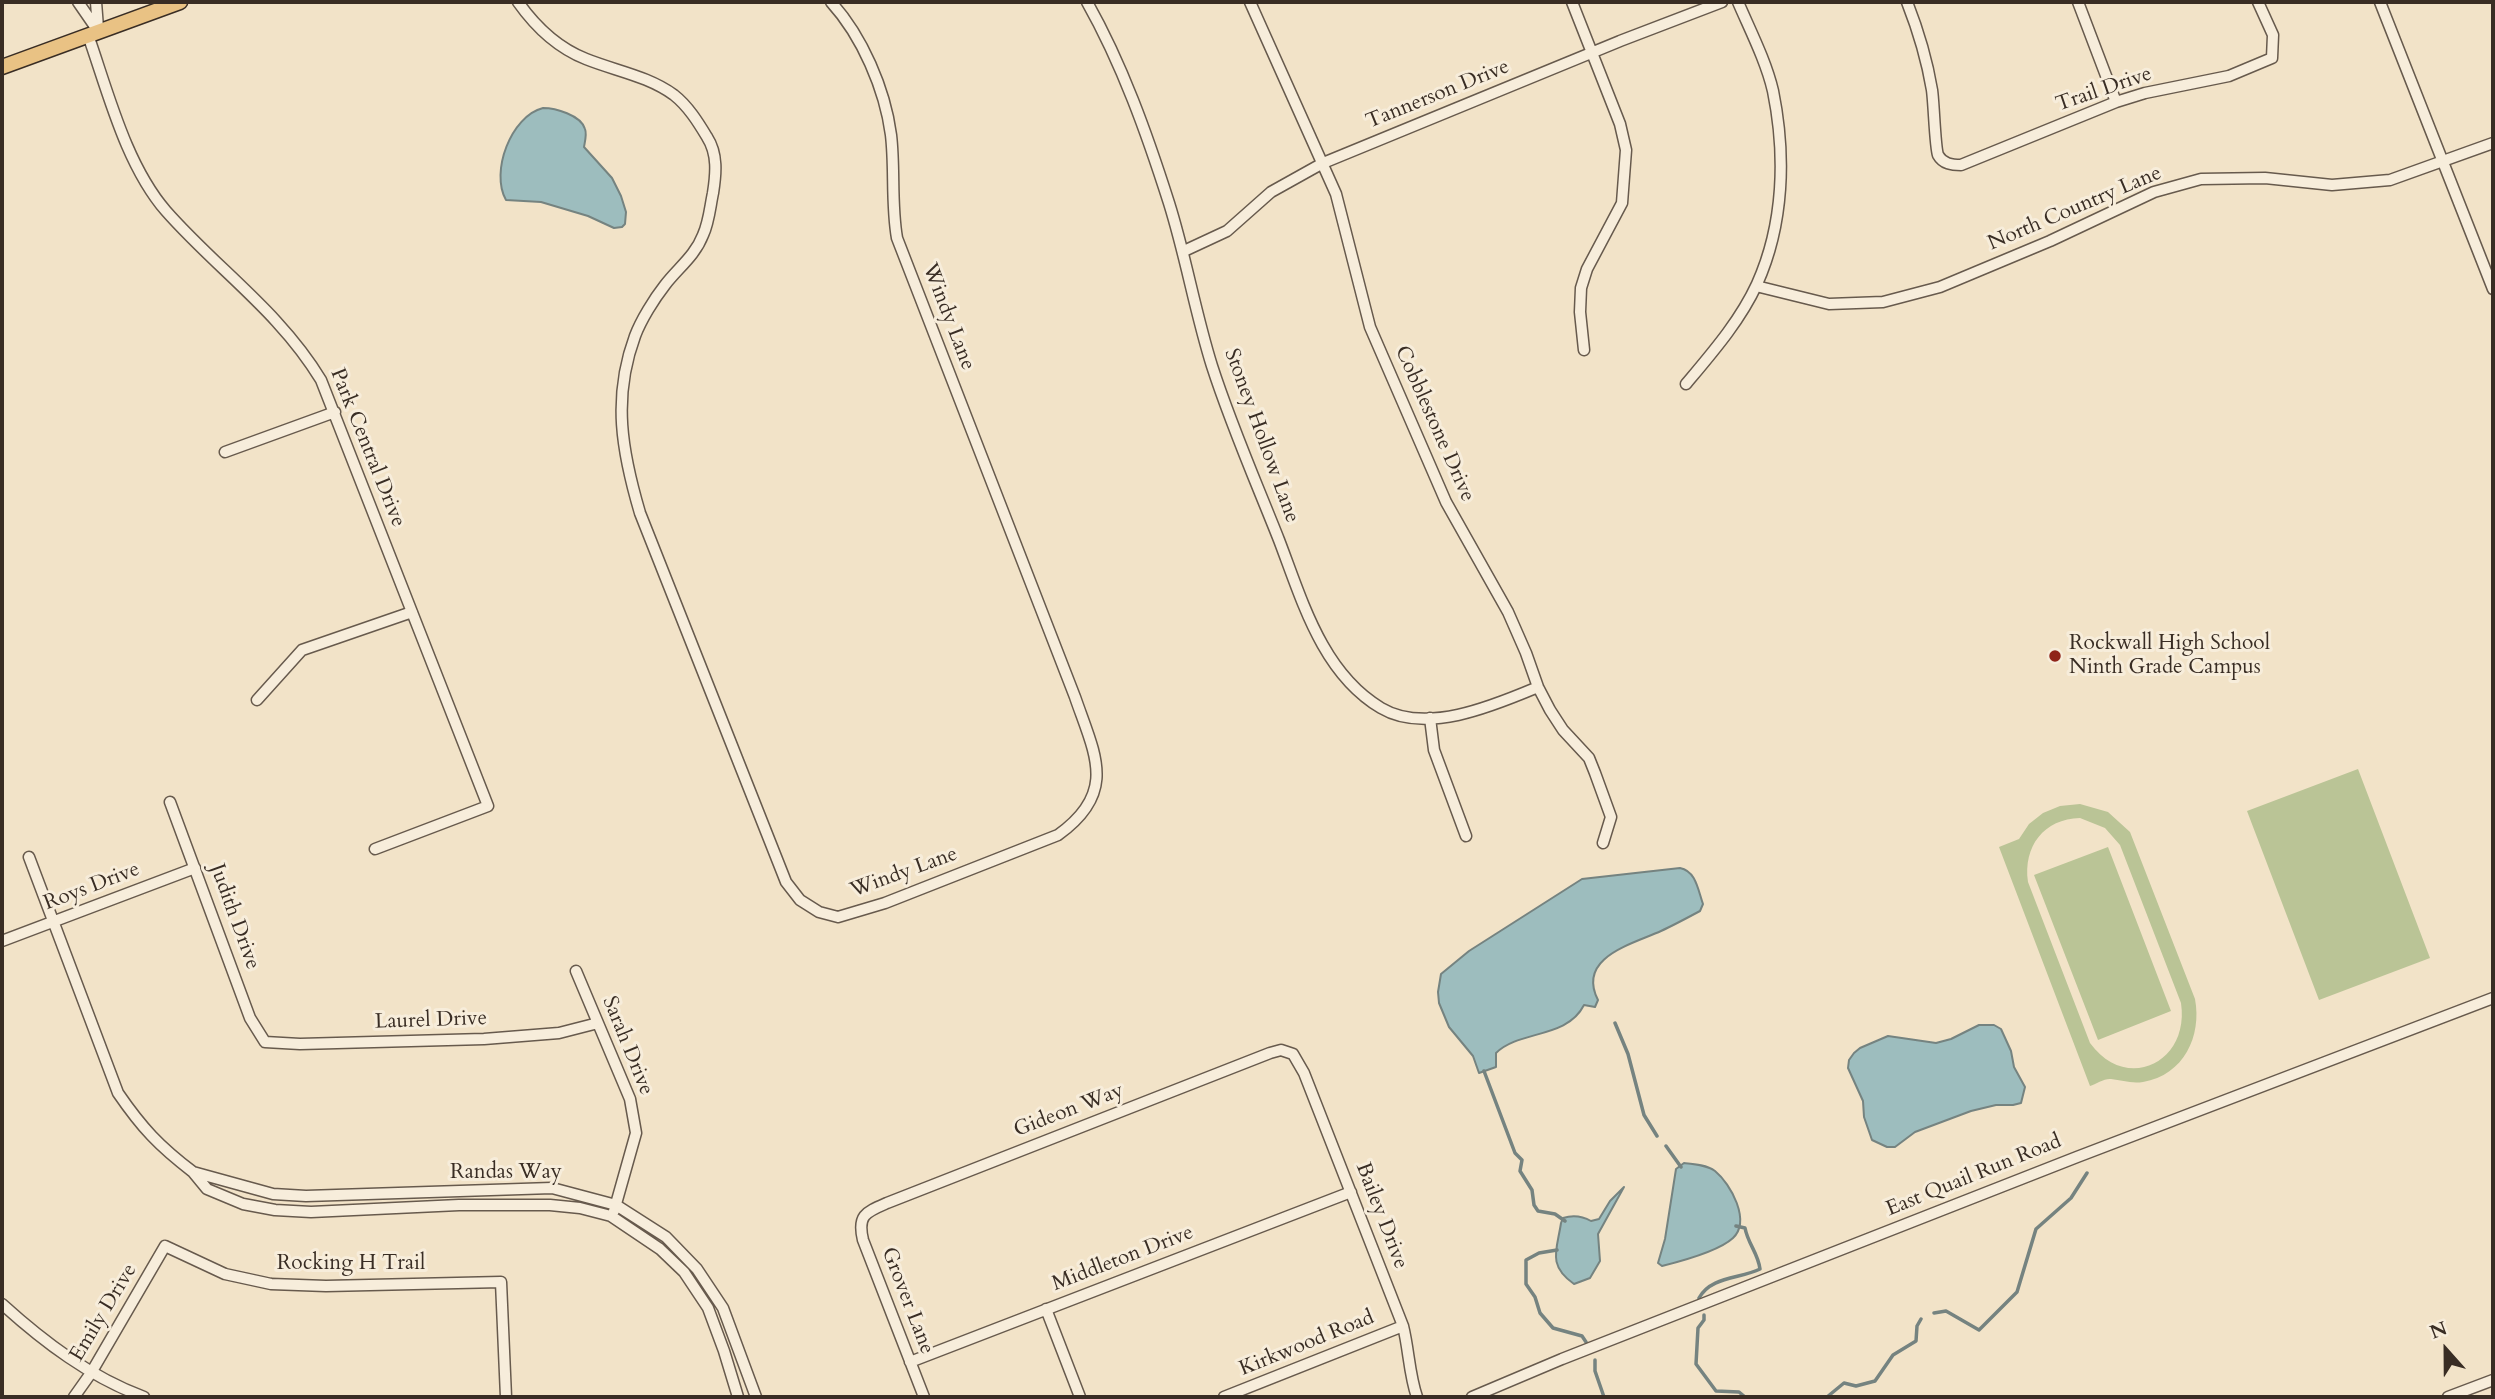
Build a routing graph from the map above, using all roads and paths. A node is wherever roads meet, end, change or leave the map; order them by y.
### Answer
1 (78, 2) edge
2 (96, 2) edge
3 (180, 2) edge
4 (518, 2) edge
5 (831, 2) edge
6 (1087, 2) edge
7 (1250, 2) edge
8 (1572, 2) edge
9 (1722, 2) edge
10 (1738, 2) edge
11 (1908, 2) edge
12 (2078, 2) edge
13 (2258, 2) edge
14 (2380, 2) edge
15 (93, 33) junction
16 (1592, 52) junction
17 (2, 67) edge
18 (2116, 102) junction
19 (2493, 143) edge
20 (2443, 162) junction
21 (1323, 163) junction
22 (1184, 251) junction
23 (1756, 286) junction
24 (2493, 289) edge
25 (1584, 350) dead end
26 (1686, 384) dead end
27 (335, 412) junction
28 (225, 452) dead end
29 (412, 612) junction
30 (1538, 687) junction
31 (257, 700) dead end
32 (1430, 718) junction
33 (170, 803) dead end
34 (1466, 836) dead end
35 (1604, 843) dead end
36 (375, 849) dead end
37 (29, 858) dead end
38 (195, 868) junction
39 (53, 922) junction
40 (2, 941) edge
41 (576, 971) dead end
42 (2493, 998) edge
43 (598, 1023) junction
44 (265, 1042) joint
45 (1293, 1054) joint
46 (192, 1172) junction
47 (1350, 1192) junction
48 (616, 1205) junction
49 (611, 1216) junction
50 (863, 1217) joint
51 (166, 1246) joint
52 (2, 1304) edge
53 (1046, 1310) junction
54 (1403, 1326) junction
55 (910, 1362) junction
56 (91, 1373) junction
57 (2493, 1380) edge
58 (74, 1397) edge
59 (144, 1397) edge
60 (506, 1397) edge
61 (738, 1397) edge
62 (755, 1397) edge
63 (924, 1397) edge
64 (1080, 1397) edge
65 (1224, 1397) edge
66 (1418, 1397) edge
67 (1472, 1397) edge
68 (2448, 1397) edge

1 - 15 street
2 - 15 street
3 - 15 main road
4 - 5 street, Windy Lane
6 - 22 street, Stoney Hollow Lane
7 - 21 street, Cobblestone Drive
8 - 16 street
9 - 16 street, Tannerson Drive
10 - 23 street
11 - 18 street, Trail Drive
12 - 18 street
13 - 18 street, Trail Drive
14 - 20 street
15 - 17 main road
15 - 27 street, Park Central Drive
16 - 21 street, Tannerson Drive
16 - 25 street
19 - 20 street, North Country Lane
20 - 23 street, North Country Lane
20 - 24 street
21 - 22 street, Tannerson Drive
21 - 30 street, Cobblestone Drive
22 - 32 street, Stoney Hollow Lane
23 - 26 street
27 - 28 street
27 - 29 street, Park Central Drive
29 - 31 street
29 - 36 street, Park Central Drive
30 - 32 street, Stoney Hollow Lane
30 - 35 street, Cobblestone Drive
32 - 34 street
33 - 38 street, Judith Drive
37 - 39 street, Randas Way
38 - 39 street, Roys Drive
38 - 44 street, Judith Drive
39 - 40 street, Roys Drive
39 - 46 street, Randas Way
41 - 43 street, Sarah Drive
42 - 67 street, East Quail Run Road
43 - 44 street, Laurel Drive
43 - 48 street, Sarah Drive
45 - 47 street, Bailey Drive
45 - 50 street, Gideon Way
46 - 48 street, Randas Way
46 - 49 street, Randas Way
47 - 53 street, Middleton Drive
47 - 54 street, Bailey Drive
48 - 49 street, Sarah Drive
48 - 62 street, Randas Way
49 - 61 street, Randas Way
50 - 55 street, Grover Lane
51 - 56 street, Emily Drive
51 - 60 street, Rocking H Trail
52 - 56 street
53 - 55 street, Middleton Drive
53 - 64 street
54 - 65 street, Kirkwood Road
54 - 66 street, Bailey Drive
55 - 63 street, Grover Lane
56 - 58 street, Emily Drive
56 - 59 street
57 - 68 street

